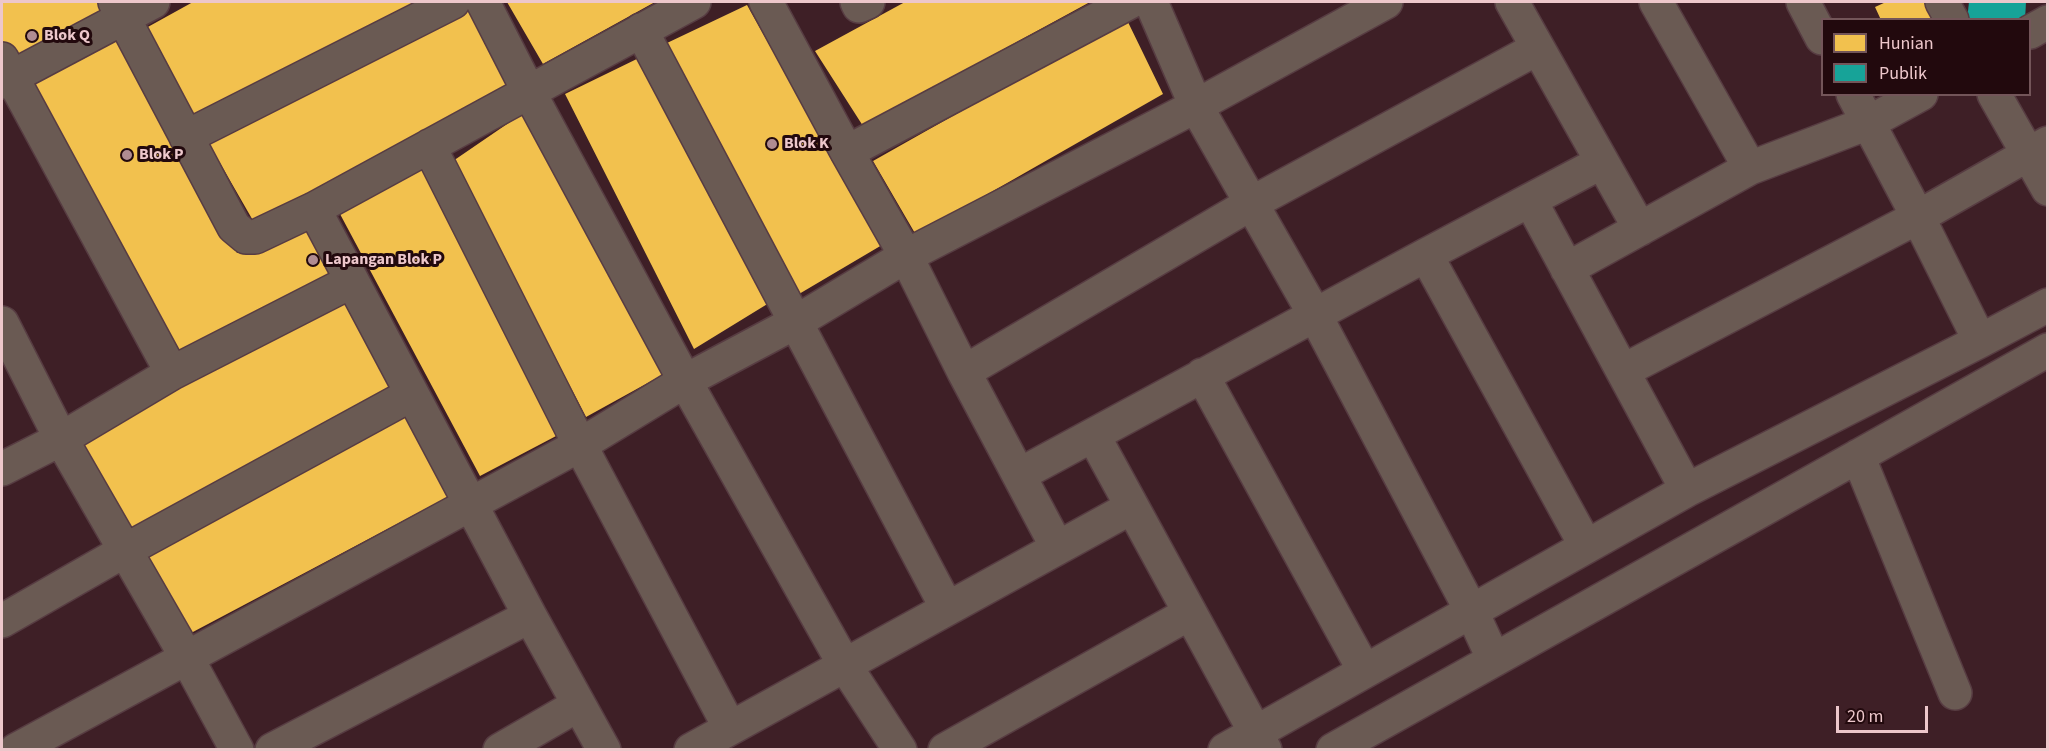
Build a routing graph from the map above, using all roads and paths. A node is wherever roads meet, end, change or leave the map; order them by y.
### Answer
1 (153, 2) edge
2 (453, 2) edge
3 (483, 2) edge
4 (694, 2) edge
5 (766, 2) edge
6 (857, 2) edge
7 (868, 2) edge
8 (1130, 2) edge
9 (1150, 2) edge
10 (1386, 2) edge
11 (1512, 2) edge
12 (1656, 2) edge
13 (1803, 2) edge
14 (1942, 2) edge
15 (119, 9) edge
16 (1951, 18) edge
17 (2048, 22) edge
18 (642, 30) junction
19 (2031, 31) edge
20 (1821, 36) edge
21 (1538, 48) junction
22 (5, 73) edge
23 (529, 92) junction
24 (1854, 96) edge
25 (1917, 96) edge
26 (1996, 96) edge
27 (1196, 106) junction
28 (1868, 123) junction
29 (186, 137) junction
30 (429, 146) junction
31 (2038, 148) edge
32 (847, 152) junction
33 (1602, 162) junction
34 (1750, 168) junction
35 (2048, 189) edge
36 (1530, 200) junction
37 (1252, 203) junction
38 (314, 209) junction
39 (1918, 217) junction
40 (1640, 229) junction
41 (1426, 255) junction
42 (906, 256) junction
43 (1567, 269) junction
44 (352, 281) junction
45 (2048, 305) edge
46 (1315, 315) junction
47 (796, 322) junction
48 (2, 323) edge
49 (1980, 341) junction
50 (2048, 350) edge
51 (964, 372) junction
52 (1623, 372) junction
53 (172, 373) junction
54 (1202, 375) junction
55 (685, 381) junction
56 (412, 394) junction
57 (1093, 435) junction
58 (61, 439) junction
59 (580, 445) junction
60 (1858, 456) junction
61 (2, 469) edge
62 (1019, 475) junction
63 (1687, 490) junction
64 (471, 503) junction
65 (1132, 507) junction
66 (1586, 546) junction
67 (1057, 547) junction
68 (126, 550) junction
69 (947, 608) junction
70 (1471, 610) junction
71 (1190, 614) junction
72 (530, 616) junction
73 (2, 621) edge
74 (187, 658) junction
75 (1494, 660) junction
76 (844, 664) junction
77 (1364, 670) junction
78 (1955, 693) dead end
79 (578, 705) junction
80 (730, 728) junction
81 (1260, 741) edge
82 (506, 748) edge
83 (16, 750) edge
84 (237, 750) edge
85 (272, 750) edge
86 (604, 750) edge
87 (691, 750) edge
88 (900, 750) edge
89 (945, 750) edge
90 (1225, 750) edge
91 (1332, 750) edge

1 - 15 street
2 - 29 street
3 - 23 street
4 - 18 street
5 - 32 street
6 - 7 street
8 - 32 street
9 - 27 street
10 - 27 street
11 - 21 street
12 - 34 street
13 - 20 street
14 - 16 street
15 - 22 street
15 - 29 street
17 - 19 street
18 - 23 street
18 - 47 street
21 - 33 street
21 - 37 street
22 - 53 street
23 - 30 street
23 - 55 street
24 - 28 street
25 - 28 street
26 - 31 street
27 - 37 street
27 - 42 street
28 - 34 street
28 - 39 street
29 - 38 street
30 - 38 street
30 - 59 street
31 - 35 street
31 - 39 street
32 - 42 street
33 - 36 street
33 - 40 street
34 - 40 street
36 - 41 street
36 - 43 street
37 - 46 street
37 - 51 street
38 - 44 street
39 - 49 street
39 - 52 street
40 - 43 street
41 - 46 street
41 - 66 street
42 - 47 street
42 - 51 street
43 - 52 street
44 - 53 street
44 - 56 street
45 - 49 street
46 - 54 street
46 - 70 street
47 - 55 street
47 - 69 street
48 - 58 street
49 - 63 street
50 - 60 street
51 - 62 street
52 - 63 street
53 - 58 street
54 - 57 street
54 - 77 street
55 - 59 street
55 - 76 street
56 - 64 street
56 - 68 street
57 - 62 street
57 - 65 street
58 - 61 street
58 - 68 street
59 - 64 street
59 - 80 street
60 - 75 street
60 - 78 street
62 - 67 street
63 - 66 street
64 - 72 street
64 - 74 street
65 - 67 street
65 - 71 street
66 - 70 street
67 - 69 street
68 - 73 street
68 - 74 street
69 - 76 street
70 - 75 street
70 - 77 street
71 - 81 street
71 - 89 street
72 - 79 street
72 - 85 street
74 - 83 street
74 - 84 street
75 - 91 street
76 - 80 street
76 - 88 street
77 - 81 street
79 - 82 street
79 - 86 street
80 - 87 street
81 - 90 street

